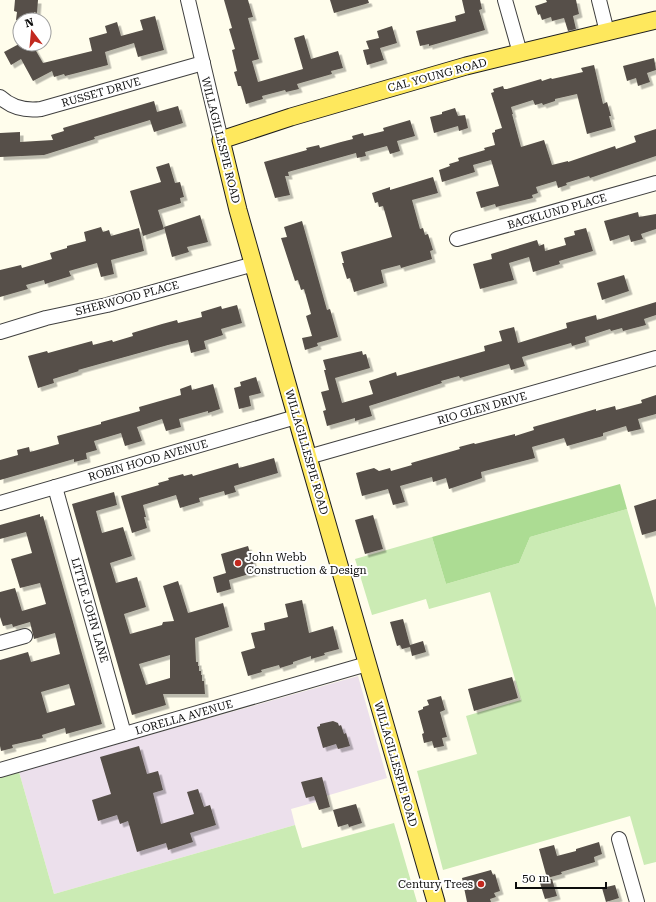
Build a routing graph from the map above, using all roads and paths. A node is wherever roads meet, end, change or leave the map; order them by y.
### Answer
1 (188, 0) edge
2 (506, 0) edge
3 (599, 0) edge
4 (656, 20) edge
5 (607, 32) junction
6 (520, 53) junction
7 (203, 63) junction
8 (0, 97) edge
9 (221, 140) junction
10 (656, 183) edge
11 (457, 239) dead end
12 (254, 264) junction
13 (0, 332) edge
14 (656, 358) edge
15 (296, 417) junction
16 (308, 457) junction
17 (55, 487) junction
18 (0, 503) edge
19 (25, 636) dead end
20 (0, 644) edge
21 (367, 664) junction
22 (124, 734) junction
23 (0, 770) edge
24 (618, 839) dead end
25 (436, 902) edge
26 (637, 902) edge

1 - 7 street, WILLAGILLESPIE ROAD
2 - 6 street
3 - 5 street
4 - 5 main road, CAL YOUNG ROAD
5 - 6 main road, CAL YOUNG ROAD
6 - 9 main road, CAL YOUNG ROAD
7 - 8 street, RUSSET DRIVE
7 - 9 street, WILLAGILLESPIE ROAD
9 - 12 main road, WILLAGILLESPIE ROAD
10 - 11 street, BACKLUND PLACE
12 - 13 street, SHERWOOD PLACE
12 - 15 main road, WILLAGILLESPIE ROAD
14 - 16 street, RIO GLEN DRIVE
15 - 16 main road, WILLAGILLESPIE ROAD
15 - 17 street, ROBIN HOOD AVENUE
16 - 21 main road, WILLAGILLESPIE ROAD
17 - 18 street, ROBIN HOOD AVENUE
17 - 22 street, LITTLE JOHN LANE
19 - 20 street
21 - 22 street, LORELLA AVENUE
21 - 25 main road, WILLAGILLESPIE ROAD
22 - 23 street, LORELLA AVENUE
24 - 26 street

